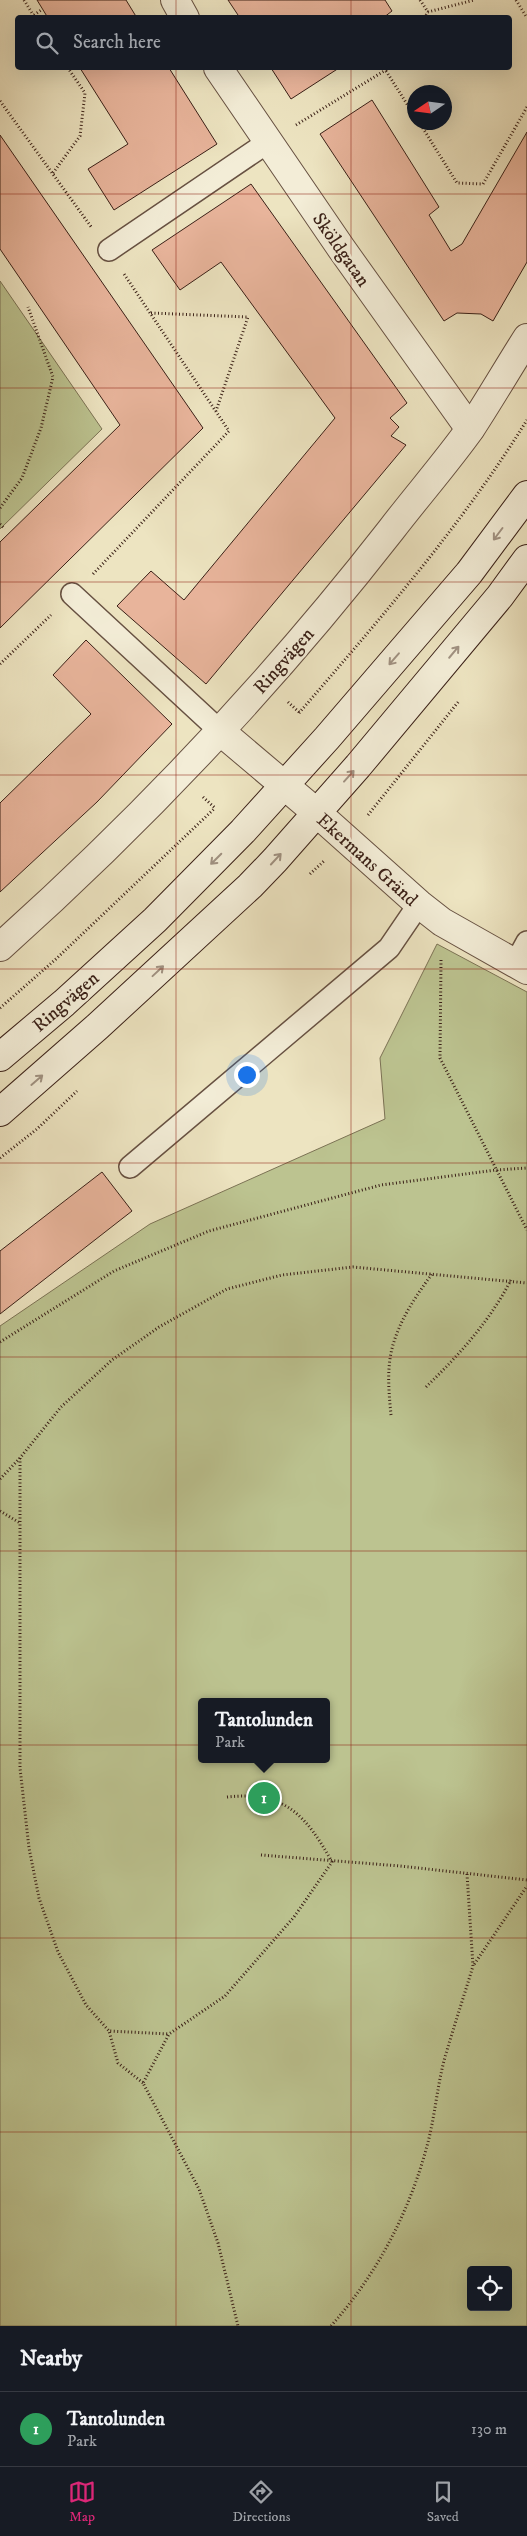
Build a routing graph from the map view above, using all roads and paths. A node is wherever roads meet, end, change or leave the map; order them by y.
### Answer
1 (24, 0) edge
2 (175, 0) edge
3 (420, 0) edge
4 (474, 0) edge
5 (516, 0) edge
6 (41, 10) dead end
7 (428, 12) junction
8 (34, 15) edge
9 (36, 15) edge
10 (183, 15) edge
11 (426, 15) edge
12 (527, 18) edge
13 (69, 70) edge
14 (219, 70) edge
15 (386, 70) edge
16 (389, 70) edge
17 (0, 101) edge
18 (407, 103) edge
19 (527, 107) edge
20 (424, 130) edge
21 (268, 142) junction
22 (53, 174) junction
23 (108, 250) junction
24 (28, 307) dead end
25 (150, 313) junction
26 (254, 313) dead end
27 (248, 317) junction
28 (527, 338) edge
29 (216, 411) junction
30 (527, 420) edge
31 (470, 428) junction
32 (527, 495) edge
33 (0, 508) edge
34 (0, 524) edge
35 (5, 529) dead end
36 (527, 559) edge
37 (92, 575) dead end
38 (72, 594) dead end
39 (53, 613) dead end
40 (0, 664) edge
41 (283, 698) dead end
42 (300, 713) junction
43 (305, 718) dead end
44 (220, 731) junction
45 (285, 785) junction
46 (202, 796) dead end
47 (215, 808) junction
48 (221, 813) dead end
49 (317, 813) junction
50 (418, 904) junction
51 (442, 922) junction
52 (0, 947) edge
53 (523, 959) edge
54 (0, 1008) edge
55 (0, 1057) edge
56 (0, 1112) edge
57 (130, 1168) dead end
58 (527, 1168) edge
59 (496, 1170) junction
60 (527, 1230) edge
61 (432, 1273) junction
62 (511, 1280) junction
63 (527, 1283) edge
64 (0, 1342) edge
65 (426, 1387) dead end
66 (391, 1415) dead end
67 (20, 1458) junction
68 (0, 1479) edge
69 (0, 1511) edge
70 (21, 1523) junction
71 (228, 1797) dead end
72 (261, 1855) dead end
73 (332, 1862) junction
74 (467, 1874) junction
75 (527, 1880) edge
76 (527, 1886) edge
77 (473, 1966) junction
78 (109, 2031) junction
79 (169, 2034) junction
80 (143, 2083) junction
81 (238, 2326) edge
82 (331, 2326) edge

1 - 8 path
2 - 10 street
3 - 7 path
4 - 7 path
5 - 12 path
6 - 9 path
7 - 11 path
13 - 22 path
14 - 21 street, Sköldgatan
15 - 21 path
16 - 18 path
17 - 22 path
19 - 20 path
21 - 23 lane
21 - 31 street, Sköldgatan
22 - 23 path
23 - 25 path
24 - 33 path
25 - 27 path
25 - 29 path
26 - 27 path
27 - 29 path
28 - 31 street, Ringvägen
29 - 37 path
30 - 42 path
31 - 44 street, Ringvägen
32 -> 45 street, Ringvägen
34 - 35 path
49 -> 36 street
38 - 44 lane
39 - 40 path
41 - 42 path
42 - 43 path
44 - 45 street, Ekermans Gränd
44 - 52 street, Ringvägen
45 - 49 street, Ekermans Gränd
45 -> 55 street, Ringvägen
46 - 47 path
47 - 48 path
47 - 54 path
49 - 50 street, Ekermans Gränd
56 -> 49 street
50 - 51 street, Ekermans Gränd
50 - 57 lane
51 - 53 street, Ekermans Gränd
51 - 59 path
58 - 59 path
59 - 60 path
59 - 64 path
61 - 62 path
61 - 66 path
61 - 67 path
62 - 63 path
62 - 65 path
67 - 68 path
67 - 70 path
69 - 70 path
70 - 78 path
71 - 73 path
72 - 73 path
73 - 74 path
73 - 79 path
74 - 75 path
74 - 77 path
76 - 77 path
77 - 82 path
78 - 79 path
78 - 80 path
79 - 80 path
80 - 81 path

